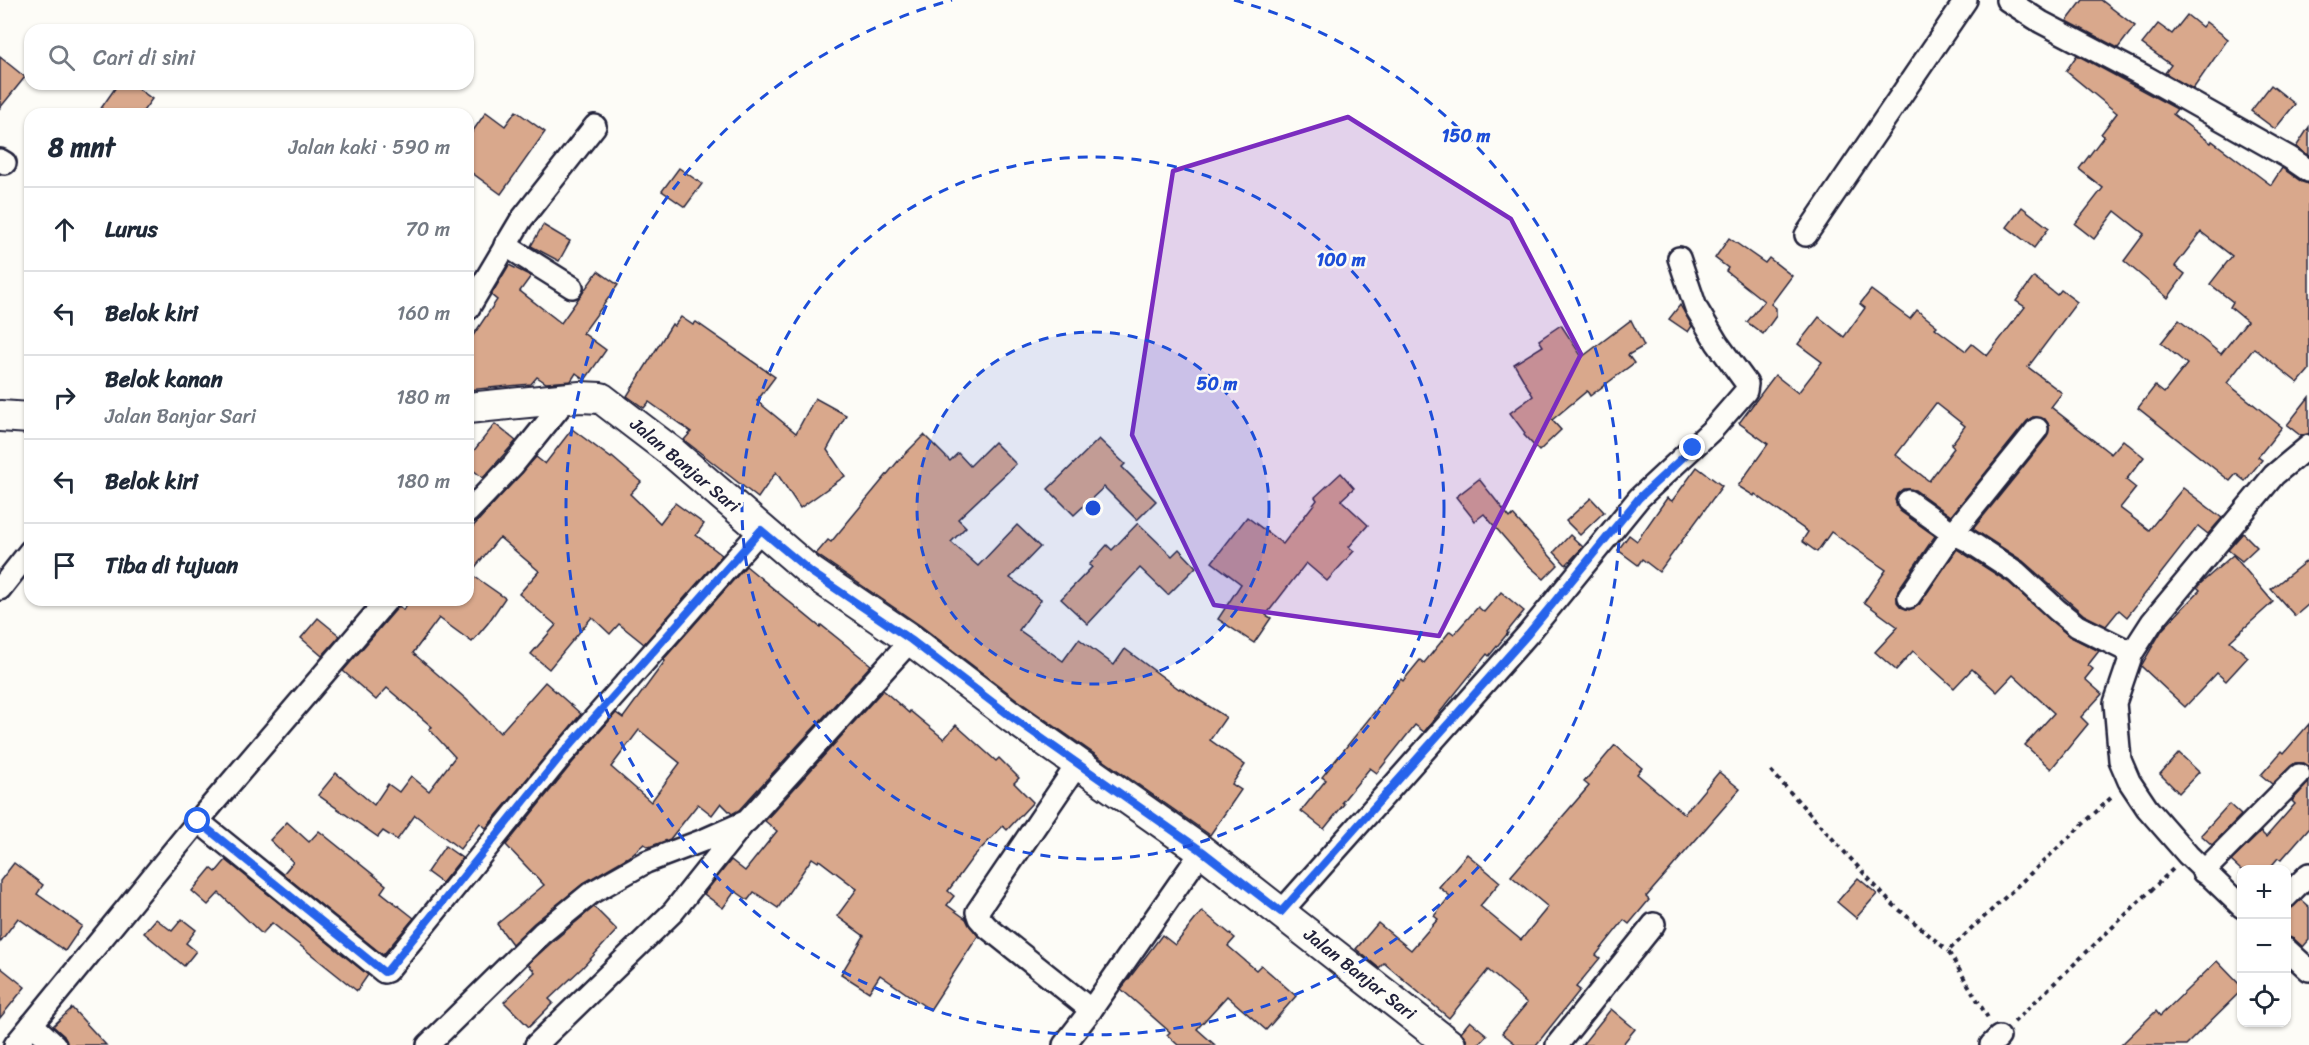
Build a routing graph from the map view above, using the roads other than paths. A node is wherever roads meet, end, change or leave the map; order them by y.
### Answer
1 (1966, 0) edge
2 (2007, 0) edge
3 (595, 126) dead end
4 (2309, 171) edge
5 (1806, 236) dead end
6 (505, 245) junction
7 (1679, 258) dead end
8 (572, 287) dead end
9 (474, 299) edge
10 (567, 399) junction
11 (474, 407) edge
12 (0, 416) edge
13 (24, 418) edge
14 (2037, 429) dead end
15 (2309, 446) edge
16 (1908, 501) dead end
17 (474, 506) edge
18 (761, 530) junction
19 (1953, 533) junction
20 (24, 559) edge
21 (0, 589) edge
22 (1909, 597) dead end
23 (382, 606) edge
24 (911, 640) junction
25 (2132, 653) junction
26 (1079, 762) junction
27 (2299, 775) dead end
28 (747, 820) junction
29 (198, 821) junction
30 (1202, 851) junction
31 (2203, 872) junction
32 (2309, 874) edge
33 (2291, 892) edge
34 (2237, 903) edge
35 (1281, 912) junction
36 (1654, 924) dead end
37 (2291, 954) edge
38 (2309, 970) edge
39 (1091, 1010) junction
40 (32, 1024) junction
41 (15, 1045) edge
42 (55, 1045) edge
43 (428, 1045) edge
44 (536, 1045) edge
45 (1064, 1045) edge
46 (1450, 1045) edge
47 (1557, 1045) edge

1 - 5 street
2 - 4 street
3 - 6 street
6 - 8 street
6 - 9 street
7 - 35 street
10 - 11 street, Jalan Banjar Sari
10 - 17 street
10 - 18 street, Jalan Banjar Sari
12 - 13 street
14 - 19 street
15 - 25 street
16 - 19 street
18 - 24 street, Jalan Banjar Sari
18 - 29 street
19 - 22 street
19 - 25 street
20 - 21 street
23 - 29 street
24 - 26 street, Jalan Banjar Sari
24 - 28 street
25 - 31 street
26 - 30 street, Jalan Banjar Sari
26 - 39 street
27 - 31 street
28 - 43 street
28 - 44 street
29 - 40 street
30 - 35 street, Jalan Banjar Sari
30 - 39 street
31 - 34 street
32 - 33 street
35 - 46 street, Jalan Banjar Sari
36 - 47 street
37 - 38 street
39 - 45 street
40 - 41 street
40 - 42 street

